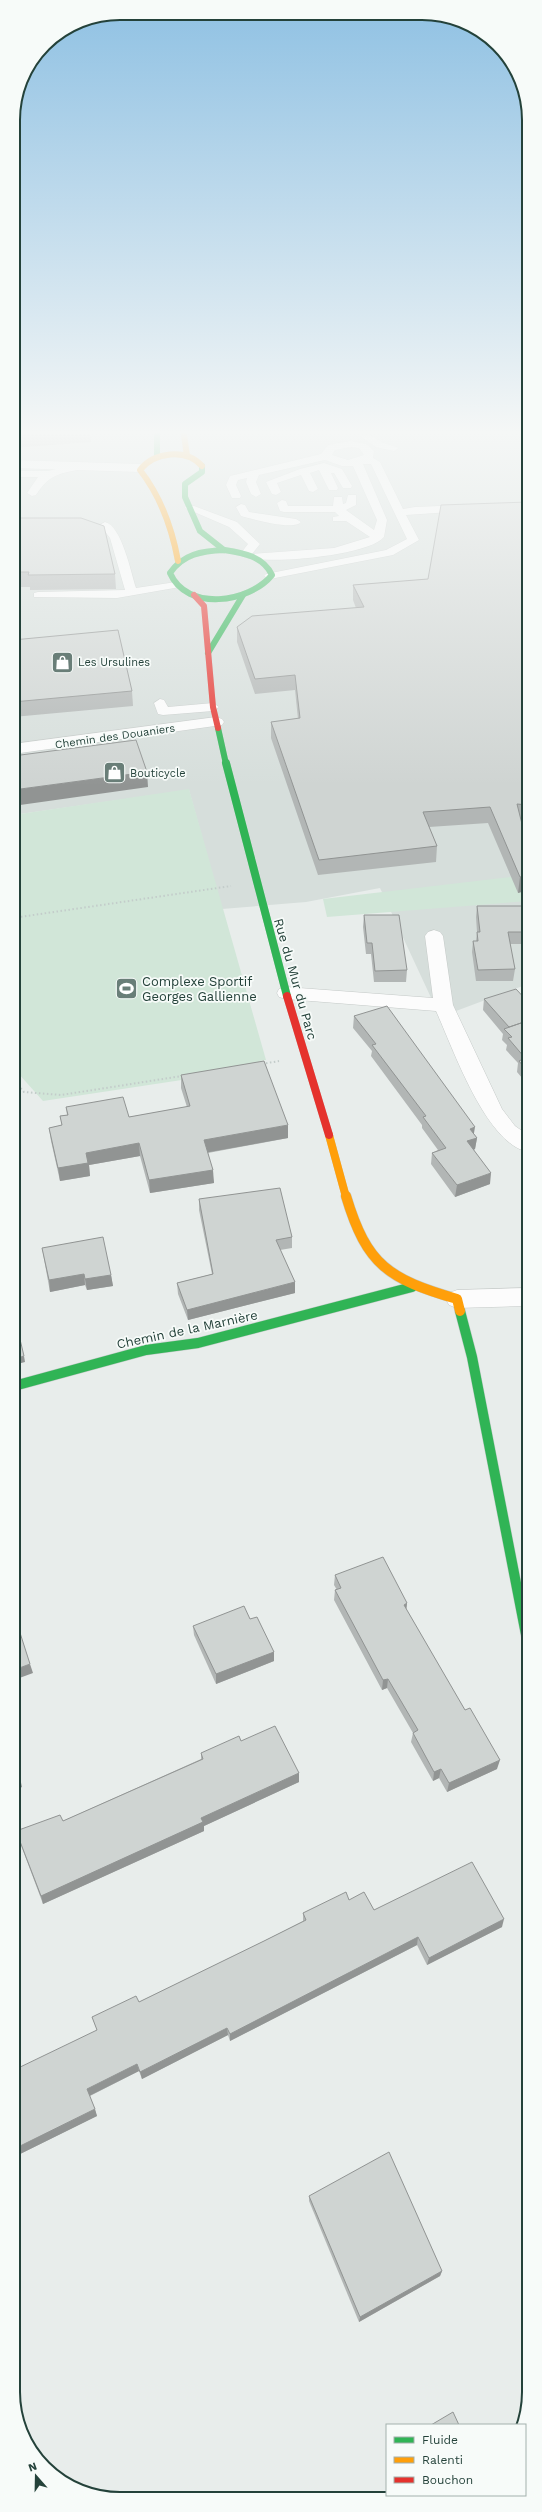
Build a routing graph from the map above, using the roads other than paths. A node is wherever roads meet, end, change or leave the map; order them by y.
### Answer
1 (119, 552) edge
2 (177, 552) edge
3 (197, 552) edge
4 (236, 552) edge
5 (294, 552) edge
6 (390, 552) edge
7 (251, 555) junction
8 (178, 561) junction
9 (270, 576) junction
10 (176, 586) junction
11 (132, 593) junction
12 (38, 595) edge
13 (194, 595) junction
14 (243, 595) junction
15 (208, 653) junction
16 (160, 703) dead end
17 (214, 714) junction
18 (20, 748) edge
19 (434, 936) dead end
20 (286, 993) junction
21 (443, 1005) junction
22 (522, 1141) edge
23 (412, 1287) junction
24 (522, 1297) edge
25 (457, 1299) junction
26 (20, 1384) edge
27 (522, 1614) edge

1 - 11 lane
2 - 8 street
3 - 8 street
4 - 7 street
5 - 7 lane
6 - 9 lane
7 - 9 street
8 - 10 street
9 - 14 street
10 - 11 lane
10 - 13 street
11 - 12 lane
13 - 14 street
13 - 15 street, Rue du Mur du Parc
14 - 15 street
15 - 17 street, Rue du Mur du Parc
16 - 17 lane
17 - 18 street, Chemin des Douaniers
17 - 20 street, Rue du Mur du Parc
19 - 21 street
20 - 21 street
20 - 23 street, Rue du Mur du Parc
21 - 22 street
23 - 25 street
23 - 26 street, Chemin de la Marnière
24 - 25 street
25 - 27 street

